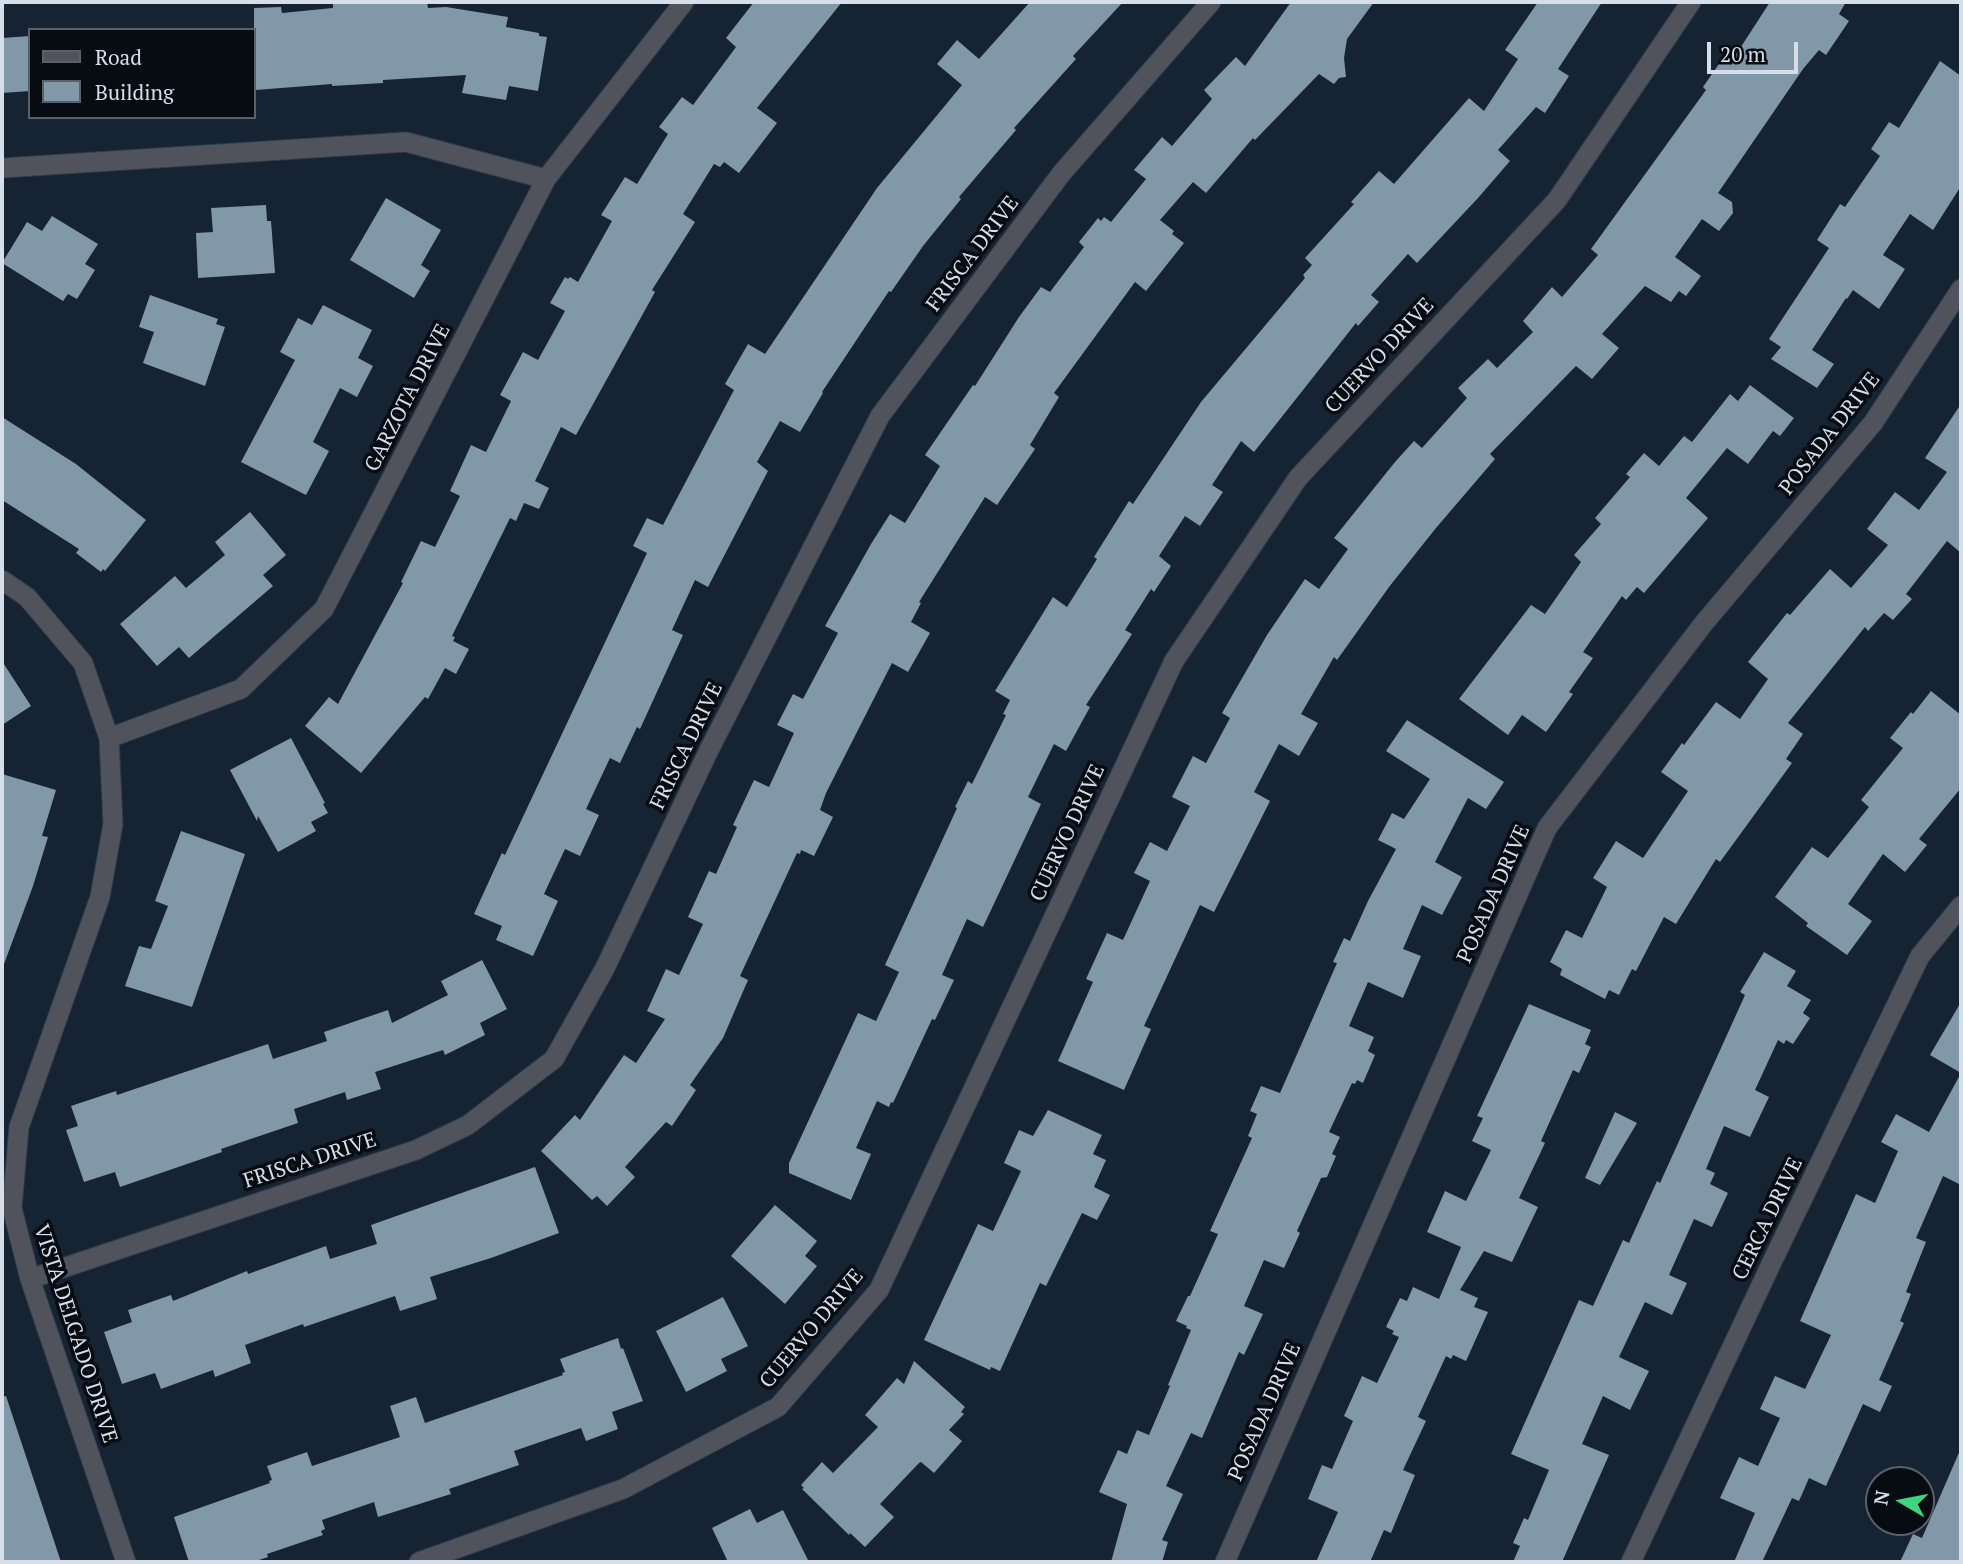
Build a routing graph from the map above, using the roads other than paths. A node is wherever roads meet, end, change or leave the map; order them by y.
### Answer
1 (684, 2) edge
2 (1211, 2) edge
3 (1691, 2) edge
4 (2, 168) edge
5 (545, 179) junction
6 (1961, 289) edge
7 (2, 580) edge
8 (109, 738) junction
9 (1961, 906) edge
10 (30, 1279) junction
11 (126, 1562) edge
12 (419, 1562) edge
13 (1225, 1562) edge
14 (1631, 1562) edge

1 - 5 street, GARZOTA DRIVE
2 - 10 street, FRISCA DRIVE
3 - 12 street, CUERVO DRIVE
4 - 5 street
5 - 8 street, GARZOTA DRIVE
6 - 13 street, POSADA DRIVE
7 - 8 street, VISTA DELGADO DRIVE
8 - 10 street, VISTA DELGADO DRIVE
9 - 14 street, CERCA DRIVE
10 - 11 street, VISTA DELGADO DRIVE

